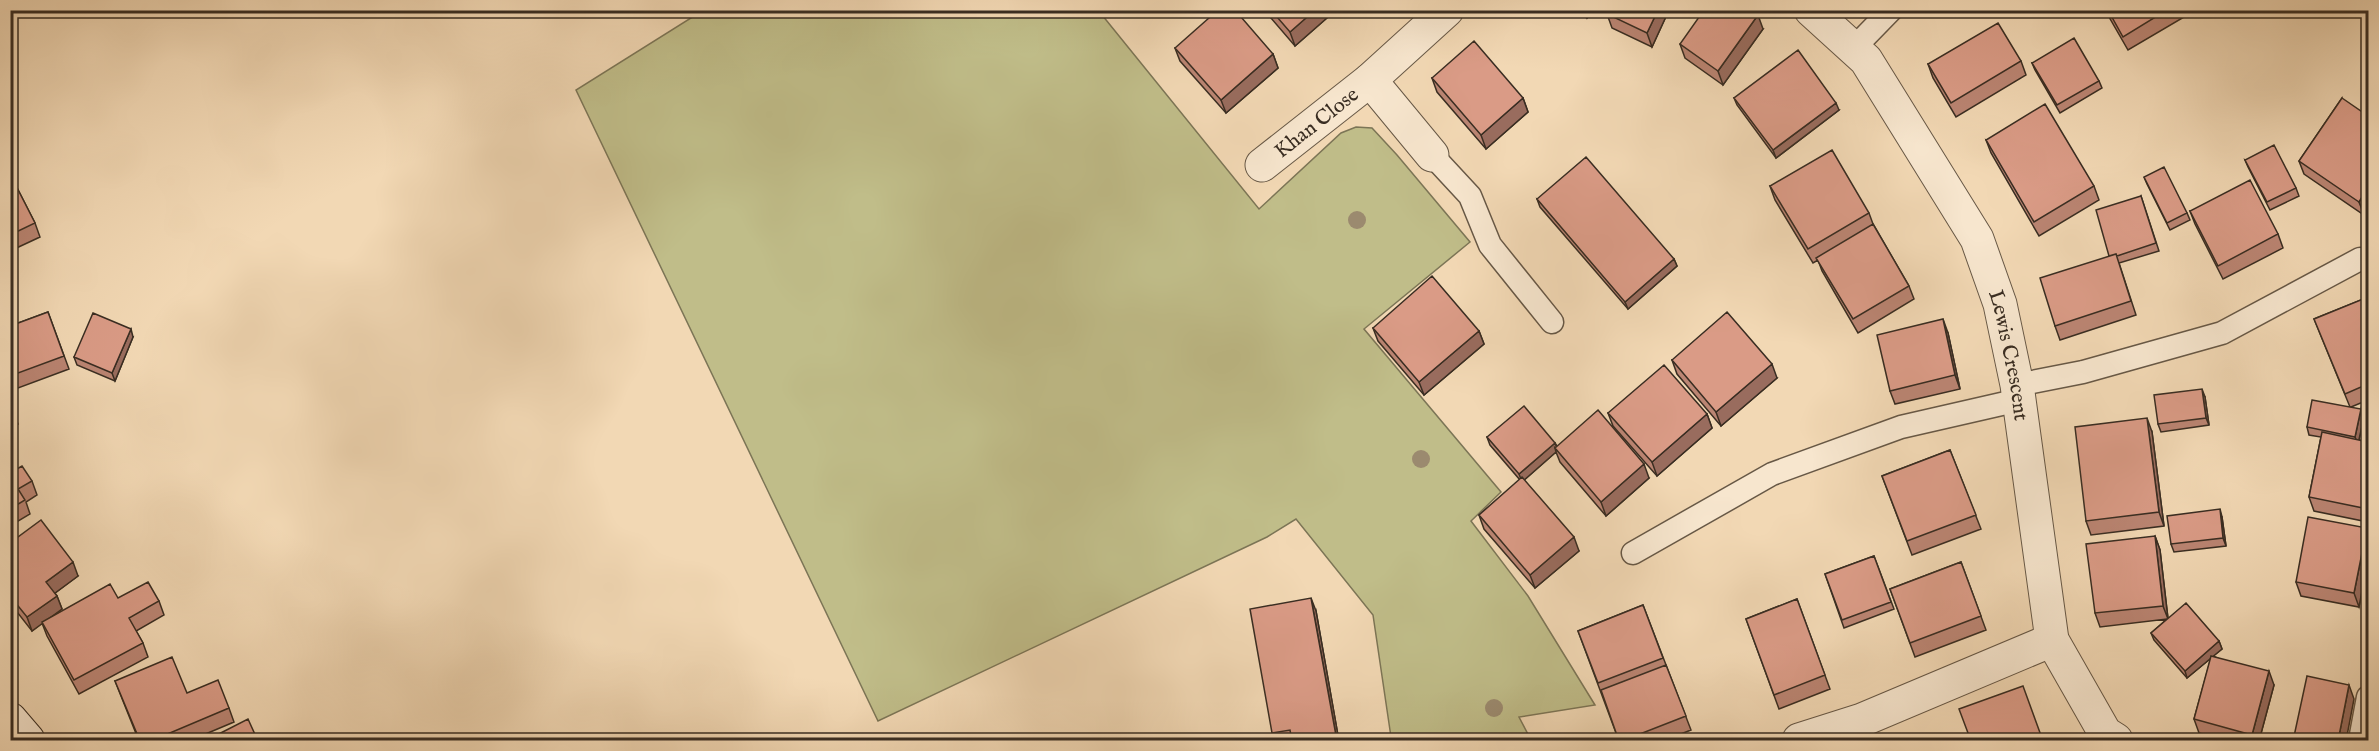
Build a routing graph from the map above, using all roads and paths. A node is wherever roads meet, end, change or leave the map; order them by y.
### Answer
1 (1448, 10) edge
2 (1811, 10) edge
3 (1891, 10) edge
4 (1853, 49) junction
5 (1370, 80) junction
6 (1432, 155) joint
7 (1262, 165) dead end
8 (2360, 259) dead end
9 (1552, 322) dead end
10 (2018, 392) junction
11 (1633, 553) dead end
12 (2052, 640) junction
13 (2368, 697) edge
14 (10, 719) edge
15 (1864, 730) edge
16 (28, 741) edge
17 (1799, 741) edge
18 (2115, 741) edge
19 (2360, 741) edge

1 - 5 street, Khan Close
2 - 4 street, Lewis Crescent
3 - 4 lane
4 - 10 street, Lewis Crescent
5 - 6 street, Khan Close
5 - 7 street, Khan Close
6 - 9 lane
8 - 10 lane
10 - 11 lane
10 - 12 street, Lewis Crescent
12 - 15 street
12 - 18 street, Lewis Crescent
13 - 19 lane
14 - 16 street
15 - 17 street

